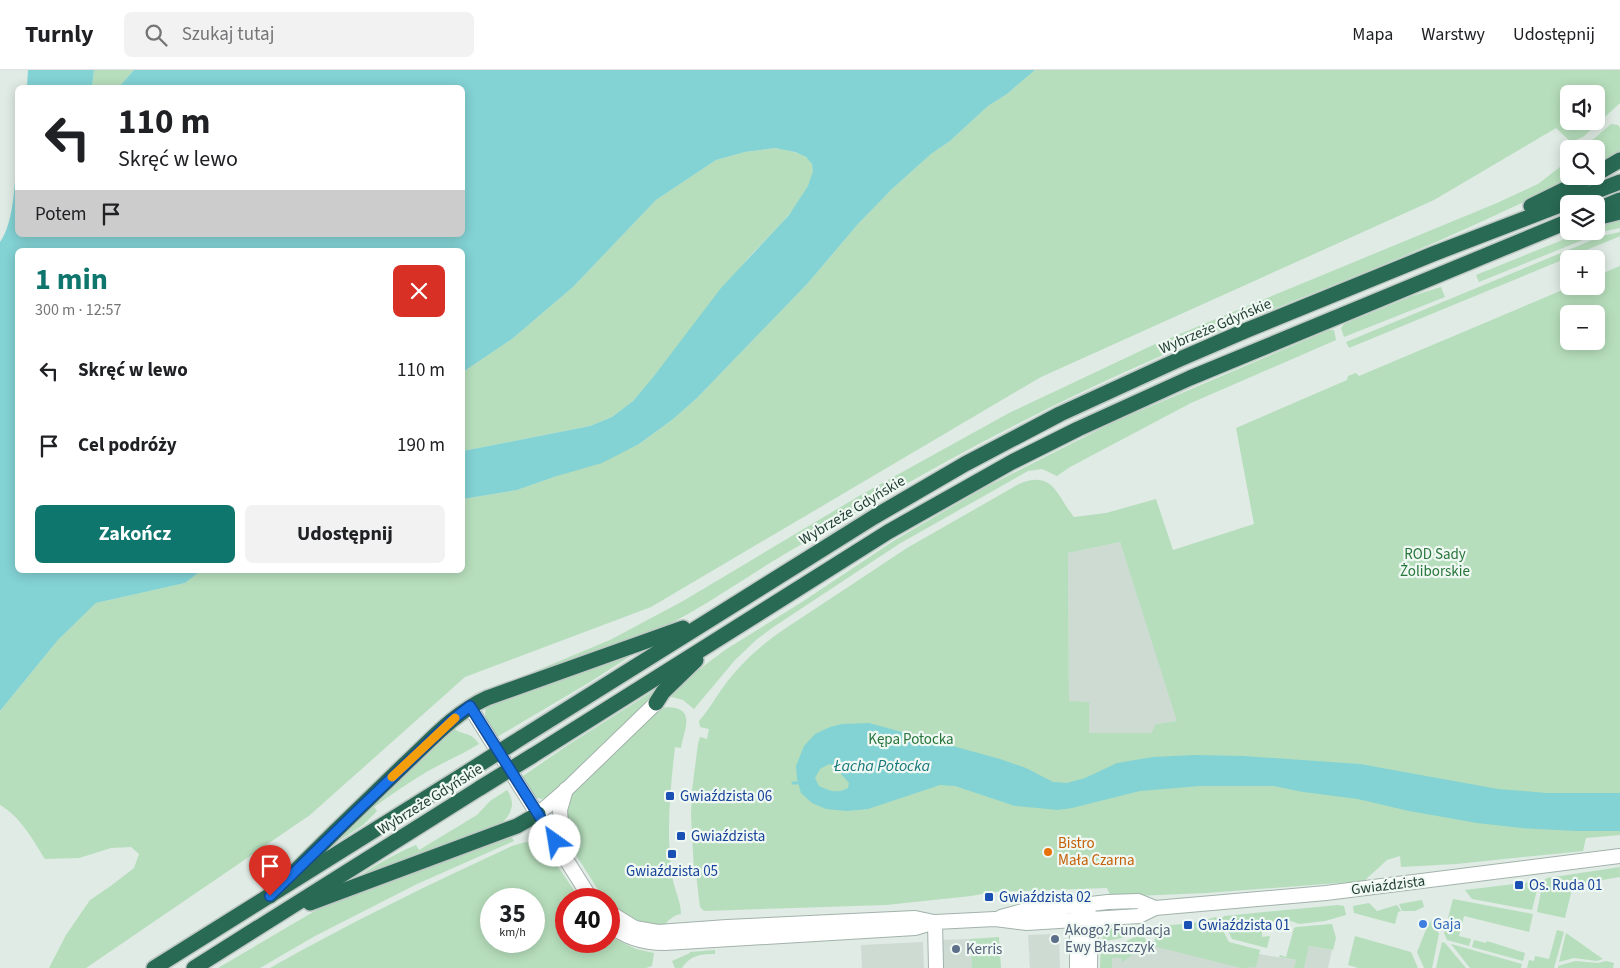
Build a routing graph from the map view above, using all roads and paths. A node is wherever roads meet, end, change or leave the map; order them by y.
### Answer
1 (1620, 160) edge
2 (1605, 169) edge
3 (1620, 182) edge
4 (1574, 185) edge
5 (1620, 200) edge
6 (1605, 206) edge
7 (1620, 212) edge
8 (1605, 216) edge
9 (1560, 226) edge
10 (1433, 254) junction
11 (710, 618) junction
12 (720, 637) junction
13 (656, 703) joint
14 (470, 706) junction
15 (566, 789) junction
16 (538, 814) junction
17 (563, 854) junction
18 (1620, 856) edge
19 (584, 888) edge
20 (270, 896) junction
21 (1083, 905) junction
22 (1156, 908) junction
23 (280, 914) junction
24 (995, 919) junction
25 (1084, 919) junction
26 (620, 920) edge
27 (935, 922) junction
28 (701, 929) junction
29 (620, 932) edge
30 (714, 940) junction
31 (154, 968) edge
32 (194, 968) edge
33 (936, 968) edge
34 (1077, 968) edge
35 (1090, 968) edge

1 - 2 highway
3 - 10 highway, Wybrzeże Gdyńskie
4 - 10 highway
5 - 6 highway
7 - 8 highway
9 - 12 highway, Wybrzeże Gdyńskie
10 - 11 highway, Wybrzeże Gdyńskie
11 - 14 highway
11 - 20 highway, Wybrzeże Gdyńskie, bridge
12 - 13 highway
12 - 23 highway, Wybrzeże Gdyńskie, bridge
13 - 15 street
14 - 16 street
14 - 20 highway
15 - 16 street
15 - 17 street
16 - 17 street
16 - 23 highway
17 - 19 street
18 - 22 street, Gwiaździsta
20 - 31 highway, Wybrzeże Gdyńskie
21 - 22 street, Gwiaździsta
21 - 24 street, Gwiaździsta
21 - 25 street
22 - 25 street, Gwiaździsta
23 - 32 highway, Wybrzeże Gdyńskie
24 - 25 street, Gwiaździsta
24 - 27 street, Gwiaździsta
25 - 34 street
25 - 35 street
26 - 28 street, Gwiaździsta
27 - 28 street, Gwiaździsta
27 - 30 street, Gwiaździsta
27 - 33 street
28 - 30 street
29 - 30 street, Gwiaździsta

